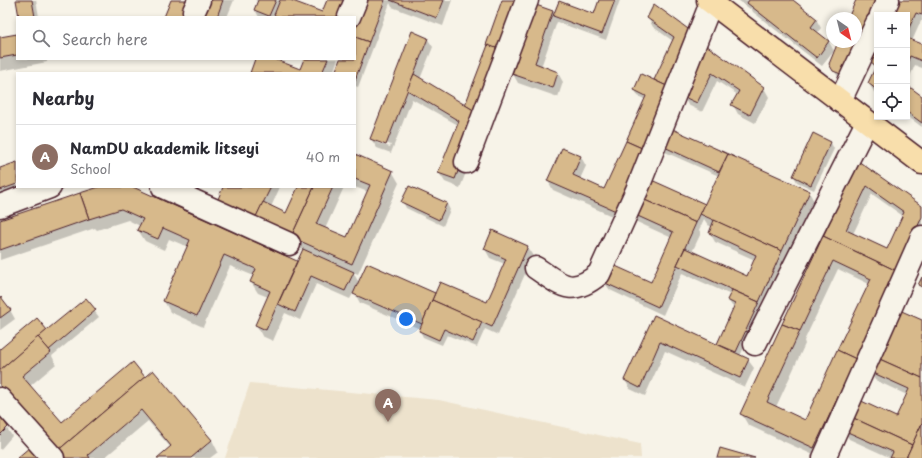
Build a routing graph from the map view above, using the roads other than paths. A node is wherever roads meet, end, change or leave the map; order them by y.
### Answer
1 (356, 0) edge
2 (527, 0) edge
3 (888, 0) edge
4 (709, 1) edge
5 (882, 12) edge
6 (349, 16) edge
7 (874, 29) edge
8 (840, 101) junction
9 (867, 122) junction
10 (466, 162) dead end
11 (922, 163) edge
12 (47, 188) edge
13 (165, 188) edge
14 (0, 206) edge
15 (922, 237) edge
16 (289, 244) dead end
17 (536, 268) dead end
18 (755, 344) dead end
19 (0, 400) edge
20 (53, 458) edge
21 (824, 458) edge

1 - 6 street
2 - 10 street
3 - 5 street
4 - 8 main road
4 - 17 street
7 - 8 street
8 - 9 main road
9 - 11 main road
9 - 18 street
12 - 14 street
13 - 16 street
15 - 21 street
19 - 20 street

